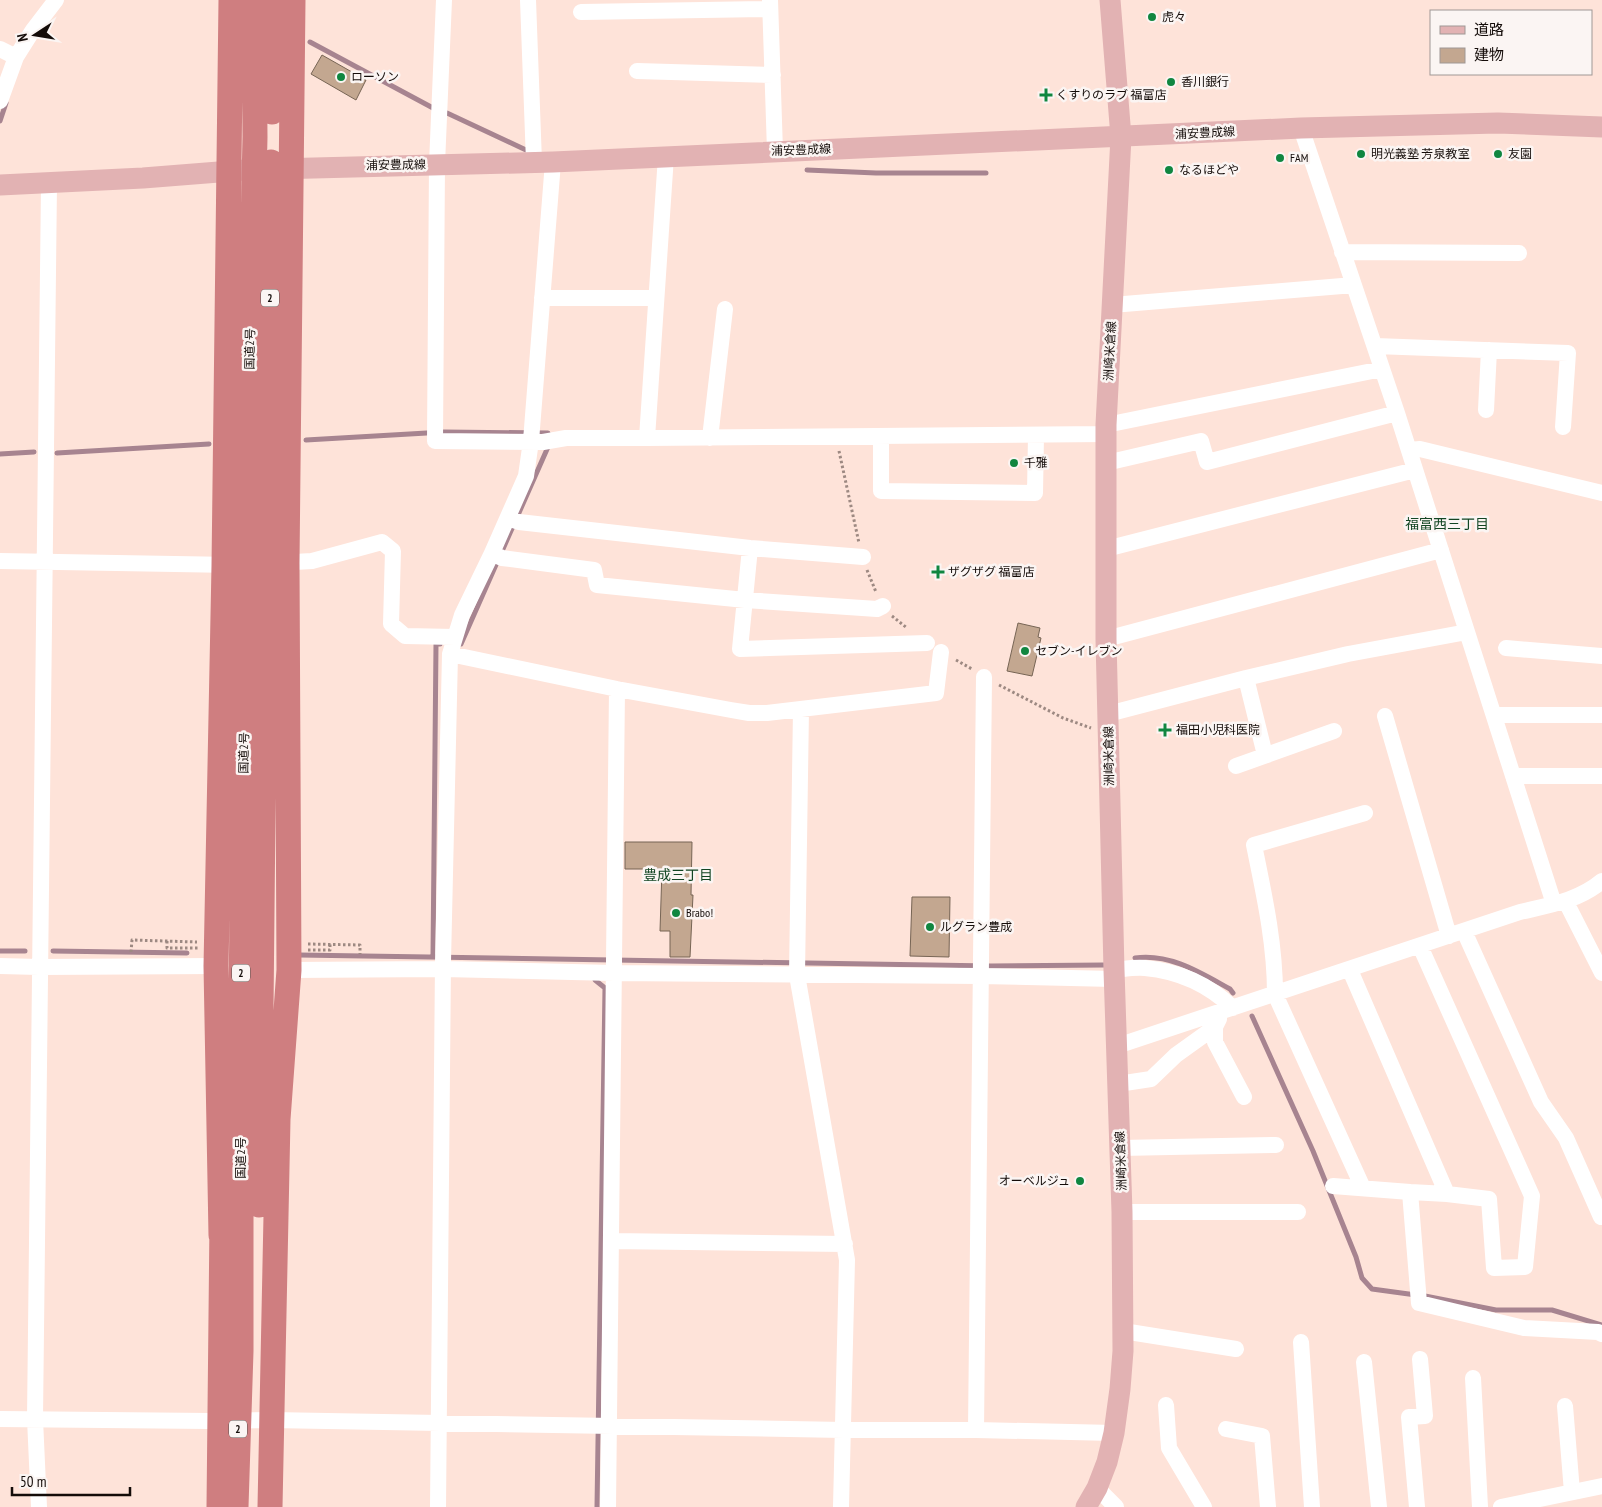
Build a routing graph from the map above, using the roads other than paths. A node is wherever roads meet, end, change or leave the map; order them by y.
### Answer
1 (56, 0) edge
2 (232, 0) edge
3 (254, 0) edge
4 (273, 0) edge
5 (293, 0) edge
6 (444, 0) edge
7 (528, 0) edge
8 (1110, 0) edge
9 (770, 5) edge
10 (581, 12) dead end
11 (0, 49) edge
12 (16, 57) junction
13 (637, 71) dead end
14 (773, 75) junction
15 (0, 101) edge
16 (1602, 127) edge
17 (1300, 128) junction
18 (1121, 137) junction
19 (775, 151) junction
20 (666, 156) junction
21 (544, 162) junction
22 (437, 164) junction
23 (290, 168) junction
24 (229, 170) junction
25 (49, 183) junction
26 (0, 185) edge
27 (1342, 252) junction
28 (1519, 253) dead end
29 (1354, 285) junction
30 (542, 298) junction
31 (656, 298) junction
32 (1112, 304) junction
33 (725, 309) dead end
34 (1374, 346) junction
35 (1489, 350) junction
36 (1382, 369) junction
37 (1486, 410) dead end
38 (1397, 413) junction
39 (1563, 427) dead end
40 (1106, 429) junction
41 (1036, 435) junction
42 (881, 436) junction
43 (538, 438) junction
44 (646, 438) junction
45 (710, 438) junction
46 (1409, 450) junction
47 (1106, 463) junction
48 (1415, 470) junction
49 (1602, 493) edge
50 (513, 520) junction
51 (750, 548) junction
52 (1106, 549) junction
53 (1440, 550) junction
54 (497, 556) junction
55 (863, 557) road end
56 (0, 561) edge
57 (45, 562) junction
58 (287, 563) junction
59 (224, 566) junction
60 (256, 596) junction
61 (745, 600) junction
62 (883, 606) road end
63 (1467, 632) junction
64 (455, 637) junction
65 (1106, 639) junction
66 (927, 643) road end
67 (1506, 648) dead end
68 (942, 652) road end
69 (450, 654) junction
70 (1602, 656) edge
71 (984, 677) road end
72 (1246, 678) junction
73 (617, 689) junction
74 (801, 709) junction
75 (264, 714) junction
76 (1494, 715) junction
77 (1602, 715) edge
78 (1385, 716) dead end
79 (1108, 724) junction
80 (1334, 730) dead end
81 (1264, 756) junction
82 (1236, 766) dead end
83 (1513, 776) junction
84 (1602, 776) edge
85 (1365, 813) dead end
86 (1602, 881) edge
87 (1560, 903) junction
88 (1456, 934) junction
89 (1420, 946) junction
90 (1595, 947) edge
91 (443, 961) junction
92 (0, 966) edge
93 (216, 966) junction
94 (39, 967) junction
95 (797, 967) junction
96 (606, 968) junction
97 (981, 969) junction
98 (289, 970) junction
99 (1350, 970) junction
100 (1602, 973) edge
101 (1114, 974) junction
102 (1275, 994) junction
103 (241, 999) junction
104 (1228, 1009) junction
105 (1215, 1027) junction
106 (1117, 1046) junction
107 (1118, 1084) junction
108 (1244, 1097) dead end
109 (278, 1119) junction
110 (1276, 1145) dead end
111 (1120, 1148) junction
112 (1333, 1186) dead end
113 (1363, 1188) junction
114 (1410, 1192) junction
115 (1447, 1194) junction
116 (1122, 1212) junction
117 (1298, 1212) dead end
118 (1601, 1217) edge
119 (222, 1235) junction
120 (611, 1240) junction
121 (845, 1244) junction
122 (1123, 1331) junction
123 (1602, 1334) edge
124 (1301, 1342) dead end
125 (1236, 1350) dead end
126 (249, 1351) junction
127 (1420, 1359) dead end
128 (1364, 1362) dead end
129 (1473, 1378) dead end
130 (1166, 1405) dead end
131 (1566, 1406) dead end
132 (0, 1419) edge
133 (35, 1419) junction
134 (271, 1420) junction
135 (220, 1421) junction
136 (439, 1423) junction
137 (602, 1426) junction
138 (1226, 1429) dead end
139 (844, 1430) junction
140 (976, 1430) junction
141 (1114, 1433) junction
142 (1602, 1486) edge
143 (1097, 1488) junction
144 (1572, 1492) junction
145 (1525, 1505) edge
146 (39, 1507) edge
147 (219, 1507) edge
148 (236, 1507) edge
149 (254, 1507) edge
150 (270, 1507) edge
151 (438, 1507) edge
152 (608, 1507) edge
153 (841, 1507) edge
154 (1086, 1507) edge
155 (1116, 1507) edge
156 (1204, 1507) edge
157 (1268, 1507) edge
158 (1312, 1507) edge
159 (1380, 1507) edge
160 (1417, 1507) edge
161 (1480, 1507) edge
162 (1501, 1507) edge

1 - 12 street
2 - 24 highway
3 - 60 highway, 国道2号 / 2
4 - 60 highway, 国道2号 / 2
5 - 23 highway, 2
6 - 22 street
7 - 21 street
8 - 18 main road, 洲崎米倉線
9 - 10 street
9 - 14 street
11 - 12 street
12 - 15 street
13 - 14 street
14 - 19 street
16 - 17 main road, 浦安豊成線
17 - 18 main road, 浦安豊成線
17 - 27 street
18 - 19 main road, 浦安豊成線
18 - 32 main road, 洲崎米倉線
19 - 20 main road, 浦安豊成線
20 - 21 main road, 浦安豊成線
20 - 31 street
21 - 22 main road, 浦安豊成線
21 - 30 street
22 - 23 main road, 浦安豊成線
22 - 43 street
23 - 24 main road, 浦安豊成線
23 - 58 highway, 2
24 - 25 main road, 浦安豊成線
24 - 59 highway
25 - 26 main road, 浦安豊成線
25 - 57 street
27 - 28 street
27 - 29 street
29 - 32 street
29 - 34 street
30 - 31 street
30 - 43 street
31 - 44 street
32 - 40 main road, 洲崎米倉線
33 - 45 street
34 - 35 street
34 - 36 street
35 - 37 street
35 - 39 street
36 - 38 street
36 - 40 street
38 - 46 street
38 - 47 street
40 - 41 street
40 - 47 main road, 洲崎米倉線
41 - 42 street
41 - 42 street
42 - 45 street
43 - 44 street
43 - 50 street
44 - 45 street
46 - 48 street
46 - 49 street
47 - 52 main road, 洲崎米倉線
48 - 52 street
48 - 53 street
50 - 51 street
50 - 54 street
51 - 55 street
51 - 61 street
52 - 65 main road, 洲崎米倉線
53 - 63 street
53 - 65 street
54 - 61 street
54 - 64 street
56 - 57 street
57 - 59 street
57 - 94 street
58 - 59 street
58 - 64 street
58 - 98 highway, 2
59 - 93 highway
60 - 75 highway, 国道2号 / 2
60 - 103 highway, 国道2号 / 2
61 - 62 street
61 - 66 street
63 - 72 street
63 - 76 street
64 - 69 street
65 - 79 main road, 洲崎米倉線
67 - 70 street
68 - 74 street
69 - 73 street
69 - 91 street
71 - 97 street
72 - 79 street
72 - 81 street
73 - 74 street
73 - 96 street
74 - 95 street
75 - 109 highway
75 - 126 highway, 国道2号 / 2
76 - 77 street
76 - 83 street
78 - 88 street
79 - 101 main road, 洲崎米倉線
80 - 81 street
81 - 82 street
83 - 84 street
83 - 87 street
85 - 102 street
86 - 87 street
87 - 88 street
87 - 90 street
88 - 89 street
88 - 118 street
89 - 99 street
89 - 115 street
90 - 100 street
91 - 96 street
91 - 98 street
91 - 136 street
92 - 94 street
93 - 94 street
93 - 119 highway
94 - 133 street
95 - 96 street
95 - 97 street
95 - 121 street
96 - 120 street
97 - 101 street
97 - 140 street
98 - 109 highway, 2
99 - 102 street
99 - 115 street
101 - 104 street
101 - 106 main road, 洲崎米倉線
102 - 104 street
102 - 113 street
103 - 119 highway
103 - 126 highway, 国道2号 / 2
104 - 105 street
104 - 106 street
105 - 107 street
105 - 108 street
106 - 107 main road, 洲崎米倉線
107 - 111 main road, 洲崎米倉線
109 - 134 highway
110 - 111 street
111 - 116 main road, 洲崎米倉線
112 - 113 street
113 - 114 street
114 - 115 street
114 - 123 street
116 - 117 street
116 - 122 main road, 洲崎米倉線
119 - 135 highway
120 - 121 street
120 - 137 street
121 - 139 street
122 - 125 street
122 - 141 main road, 洲崎米倉線
124 - 158 street
126 - 148 highway, 国道2号 / 2
126 - 149 highway, 国道2号 / 2
127 - 160 street
128 - 159 street
129 - 161 street
130 - 156 street
131 - 144 street
132 - 133 street
133 - 135 street
133 - 146 street
134 - 135 street
134 - 136 street
134 - 150 highway
135 - 147 highway
136 - 137 street
136 - 151 street
137 - 139 street
137 - 152 street
138 - 157 street
139 - 140 street
139 - 153 street
140 - 141 street
141 - 143 main road, 洲崎米倉線
142 - 144 street
143 - 154 main road, 洲崎米倉線
143 - 155 street
144 - 145 street
145 - 162 street

